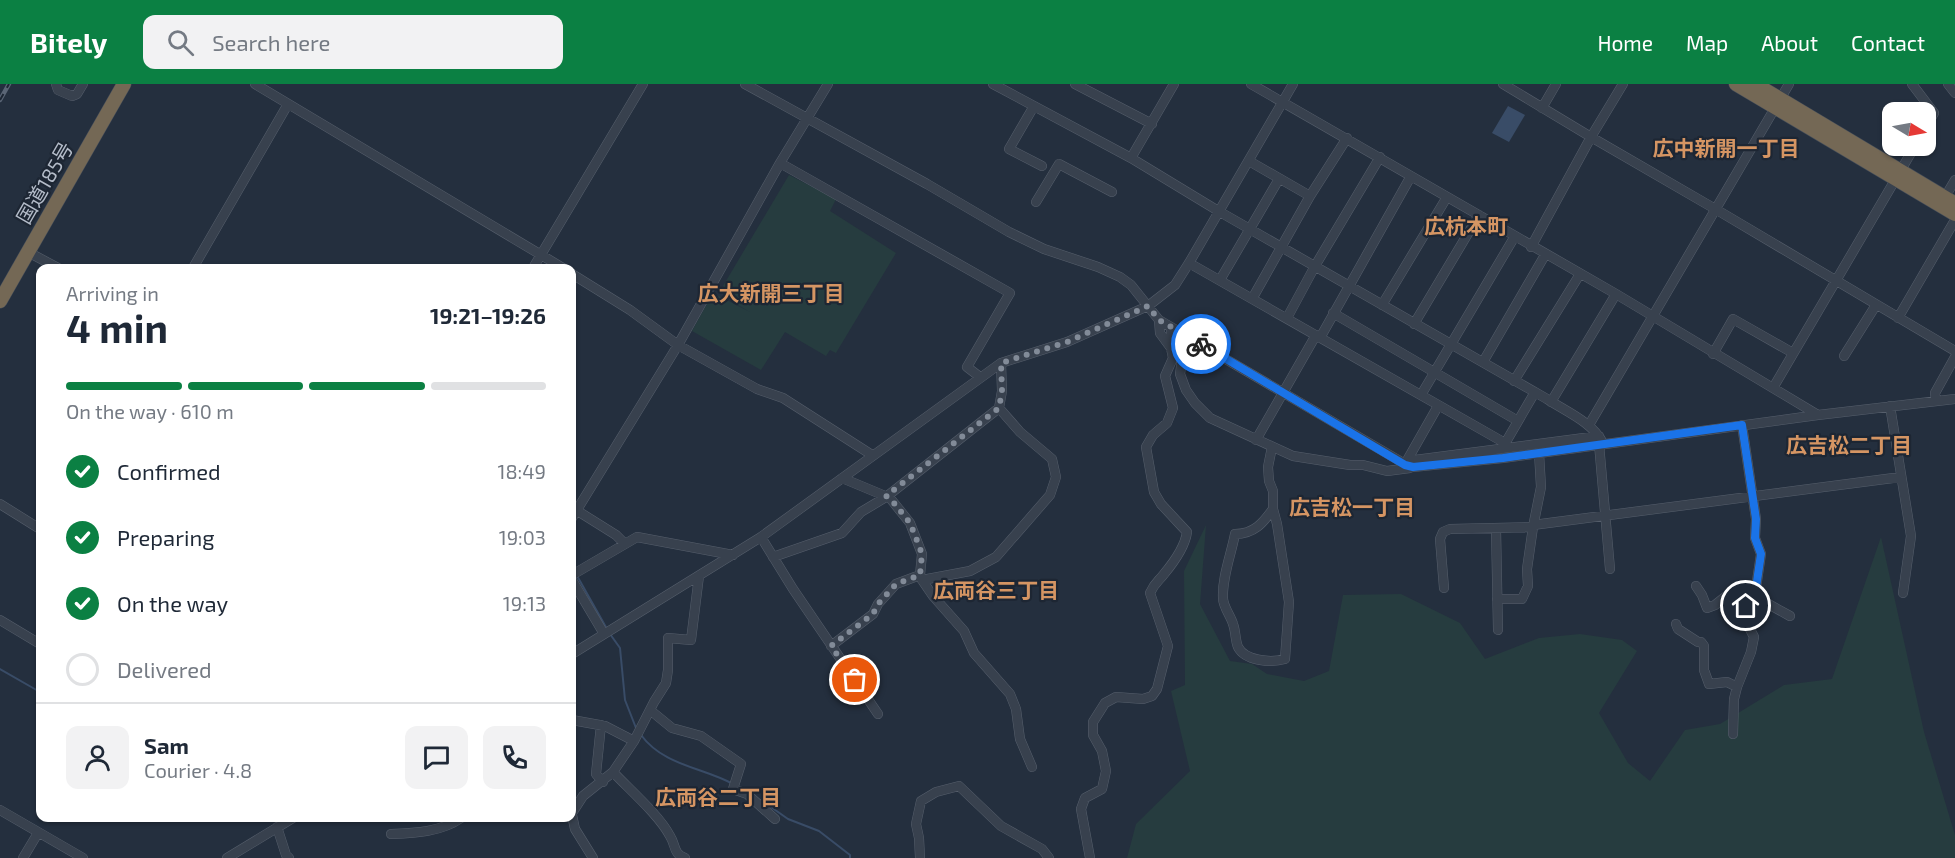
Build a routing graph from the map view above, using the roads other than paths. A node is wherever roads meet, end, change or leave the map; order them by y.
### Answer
1 (56, 84) edge
2 (83, 84) edge
3 (124, 84) edge
4 (255, 84) edge
5 (643, 84) edge
6 (745, 84) edge
7 (828, 84) edge
8 (993, 84) edge
9 (1075, 84) edge
10 (1174, 84) edge
11 (1251, 84) edge
12 (1293, 84) edge
13 (1503, 84) edge
14 (1556, 84) edge
15 (1623, 84) edge
16 (1736, 84) edge
17 (1755, 84) edge
18 (1790, 84) edge
19 (1912, 84) edge
20 (1948, 84) edge
21 (1955, 93) edge
22 (1926, 102) edge
23 (1283, 103) junction
24 (288, 104) junction
25 (1778, 104) junction
26 (1034, 106) junction
27 (1542, 108) junction
28 (808, 119) junction
29 (1152, 124) junction
30 (1591, 137) junction
31 (1347, 138) junction
32 (1909, 156) edge
33 (1380, 157) junction
34 (1131, 158) junction
35 (1250, 161) junction
36 (780, 163) junction
37 (1042, 166) dead end
38 (1897, 174) junction
39 (1411, 176) junction
40 (1279, 179) junction
41 (1955, 180) edge
42 (1112, 192) dead end
43 (1310, 196) junction
44 (1447, 197) junction
45 (1950, 200) edge
46 (1036, 202) dead end
47 (1717, 210) junction
48 (1220, 212) junction
49 (1955, 214) edge
50 (1479, 215) junction
51 (1955, 220) edge
52 (1249, 229) junction
53 (1515, 236) junction
54 (1281, 247) junction
55 (1531, 247) junction
56 (28, 252) junction
57 (541, 255) junction
58 (1545, 255) junction
59 (1189, 263) junction
60 (50, 264) edge
61 (195, 264) edge
62 (535, 264) edge
63 (556, 264) edge
64 (1315, 266) junction
65 (1580, 274) junction
66 (576, 276) edge
67 (1220, 280) junction
68 (1835, 282) junction
69 (1348, 286) junction
70 (1616, 294) junction
71 (1252, 299) junction
72 (0, 301) edge
73 (1382, 305) junction
74 (1876, 305) junction
75 (1148, 306) junction
76 (1333, 313) junction
77 (1654, 317) junction
78 (1287, 318) junction
79 (1898, 318) junction
80 (1159, 320) junction
81 (1414, 324) junction
82 (1171, 327) junction
83 (1318, 336) junction
84 (1452, 344) junction
85 (678, 345) junction
86 (1955, 351) edge
87 (1793, 353) junction
88 (1713, 354) junction
89 (1844, 356) dead end
90 (1955, 357) edge
91 (1483, 362) junction
92 (1001, 363) junction
93 (1434, 373) junction
94 (980, 377) junction
95 (1514, 381) junction
96 (1773, 388) junction
97 (1283, 392) junction
98 (1534, 392) junction
99 (1421, 395) junction
100 (1955, 399) edge
101 (1551, 402) junction
102 (1936, 402) junction
103 (1438, 406) junction
104 (1890, 406) junction
105 (999, 408) junction
106 (1818, 415) junction
107 (1518, 421) junction
108 (1589, 425) junction
109 (1742, 425) junction
110 (1256, 440) junction
111 (1600, 441) junction
112 (1272, 447) junction
113 (1503, 450) junction
114 (1539, 453) junction
115 (872, 455) junction
116 (1408, 464) junction
117 (1901, 477) junction
118 (842, 478) junction
119 (886, 496) junction
120 (1753, 497) junction
121 (0, 504) edge
122 (1273, 509) junction
123 (576, 511) edge
124 (576, 515) edge
125 (1606, 517) junction
126 (36, 526) edge
127 (1533, 526) junction
128 (1496, 528) junction
129 (761, 537) junction
130 (626, 544) junction
131 (733, 555) junction
132 (773, 557) junction
133 (1610, 569) dead end
134 (576, 573) edge
135 (699, 576) junction
136 (921, 578) junction
137 (1696, 586) dead end
138 (576, 587) edge
139 (1444, 588) dead end
140 (1903, 593) dead end
141 (1752, 595) junction
142 (1497, 599) junction
143 (1746, 606) junction
144 (1790, 616) dead end
145 (0, 620) edge
146 (1676, 624) dead end
147 (1498, 630) dead end
148 (604, 634) junction
149 (36, 642) edge
150 (831, 646) junction
151 (576, 652) edge
152 (1737, 687) junction
153 (650, 710) junction
154 (878, 714) dead end
155 (576, 721) edge
156 (600, 725) junction
157 (1733, 734) dead end
158 (634, 741) junction
159 (1032, 767) dead end
160 (613, 772) junction
161 (603, 782) junction
162 (576, 807) edge
163 (0, 810) edge
164 (775, 819) dead end
165 (286, 822) edge
166 (455, 822) edge
167 (574, 822) edge
168 (277, 827) junction
169 (38, 832) junction
170 (391, 834) dead end
171 (23, 858) edge
172 (82, 858) edge
173 (227, 858) edge
174 (289, 858) edge
175 (593, 858) edge
176 (685, 858) edge
177 (920, 858) edge
178 (1049, 858) edge
179 (1090, 858) edge

1 - 2 street
3 - 56 highway, 国道185号
4 - 24 street
5 - 57 street
6 - 28 street
7 - 28 street
8 - 26 street
9 - 29 street
10 - 29 street
11 - 23 street
12 - 23 street
13 - 27 street
14 - 27 street
15 - 30 street
16 - 25 highway
17 - 25 highway
18 - 25 street
19 - 22 street
20 - 21 street
23 - 31 street
23 - 35 street
24 - 57 street
24 - 61 street
25 - 38 highway
25 - 47 street
26 - 34 street
26 - 37 street
27 - 30 street
28 - 36 street
28 - 75 street
29 - 34 street
30 - 47 street
30 - 55 street
31 - 33 street
31 - 43 street
32 - 38 street
33 - 39 street
33 - 64 street
34 - 48 street
35 - 40 street
35 - 48 street
36 - 85 street
36 - 94 street
38 - 45 highway
38 - 49 highway
38 - 68 street
39 - 44 street
39 - 69 street
40 - 43 street
40 - 52 street
41 - 45 street
42 - 46 street
43 - 54 street
44 - 50 street
44 - 73 street
47 - 68 street
47 - 77 street
48 - 52 street
48 - 59 street
50 - 53 street
50 - 81 street
51 - 79 street
52 - 54 street
52 - 67 street
53 - 55 street
53 - 84 street
54 - 64 street
54 - 71 street
55 - 58 street
56 - 60 street
56 - 72 highway, 国道185号
57 - 62 street
57 - 63 street
58 - 65 street
58 - 91 street
59 - 67 street
59 - 75 street
64 - 69 street
64 - 78 street
65 - 70 street
65 - 95 street
66 - 85 street
67 - 71 street
68 - 74 street
68 - 87 street
69 - 73 street
69 - 76 street
70 - 77 street
70 - 101 street
71 - 78 street
73 - 81 street
74 - 79 street
74 - 89 street
75 - 80 street
75 - 92 street
76 - 83 street
76 - 93 street
77 - 88 street
77 - 108 street
78 - 83 street
79 - 86 street
80 - 82 street
80 - 179 street
81 - 84 street
82 - 97 street
82 - 110 street
83 - 97 street
83 - 99 street
84 - 91 street
84 - 93 street
85 - 115 street
85 - 123 street
87 - 88 street
87 - 96 street
88 - 96 street
90 - 102 street
91 - 95 street
92 - 94 street
92 - 105 street
93 - 99 street
93 - 107 street
94 - 115 street
95 - 98 street
96 - 106 street
97 - 110 street
97 - 116 street
98 - 101 street
98 - 107 street
99 - 103 street
100 - 102 street
101 - 108 street
102 - 104 street
103 - 113 street
103 - 116 street
104 - 106 street
104 - 117 street
105 - 119 street
105 - 136 street
106 - 109 street
107 - 113 street
108 - 111 street
109 - 111 street
109 - 120 street
110 - 112 street
111 - 113 street
111 - 114 street
111 - 125 street
112 - 116 street
112 - 122 street
113 - 114 street
113 - 116 street
114 - 127 street
115 - 118 street
117 - 120 street
117 - 140 street
118 - 119 street
118 - 129 street
119 - 132 street
119 - 136 street
120 - 125 street
120 - 141 street
121 - 126 street
122 - 122 street
124 - 130 street
125 - 127 street
125 - 133 street
127 - 128 street
127 - 142 street
128 - 139 street
128 - 142 street
129 - 131 street
129 - 132 street
130 - 131 street
130 - 134 street
131 - 135 street
132 - 150 street
135 - 148 street
135 - 153 street
136 - 150 street
136 - 159 street
137 - 143 street
138 - 148 street
141 - 143 street
141 - 144 street
142 - 147 street
143 - 152 street
145 - 149 street
146 - 152 street
148 - 151 street
150 - 154 street
152 - 157 street
153 - 158 street
153 - 164 street
155 - 156 street
156 - 158 street
156 - 161 street
158 - 160 street
160 - 161 street
160 - 176 street
161 - 162 street
163 - 169 street
165 - 168 street
166 - 170 street
167 - 175 street
168 - 173 street
168 - 174 street
169 - 171 street
169 - 172 street
177 - 178 street

